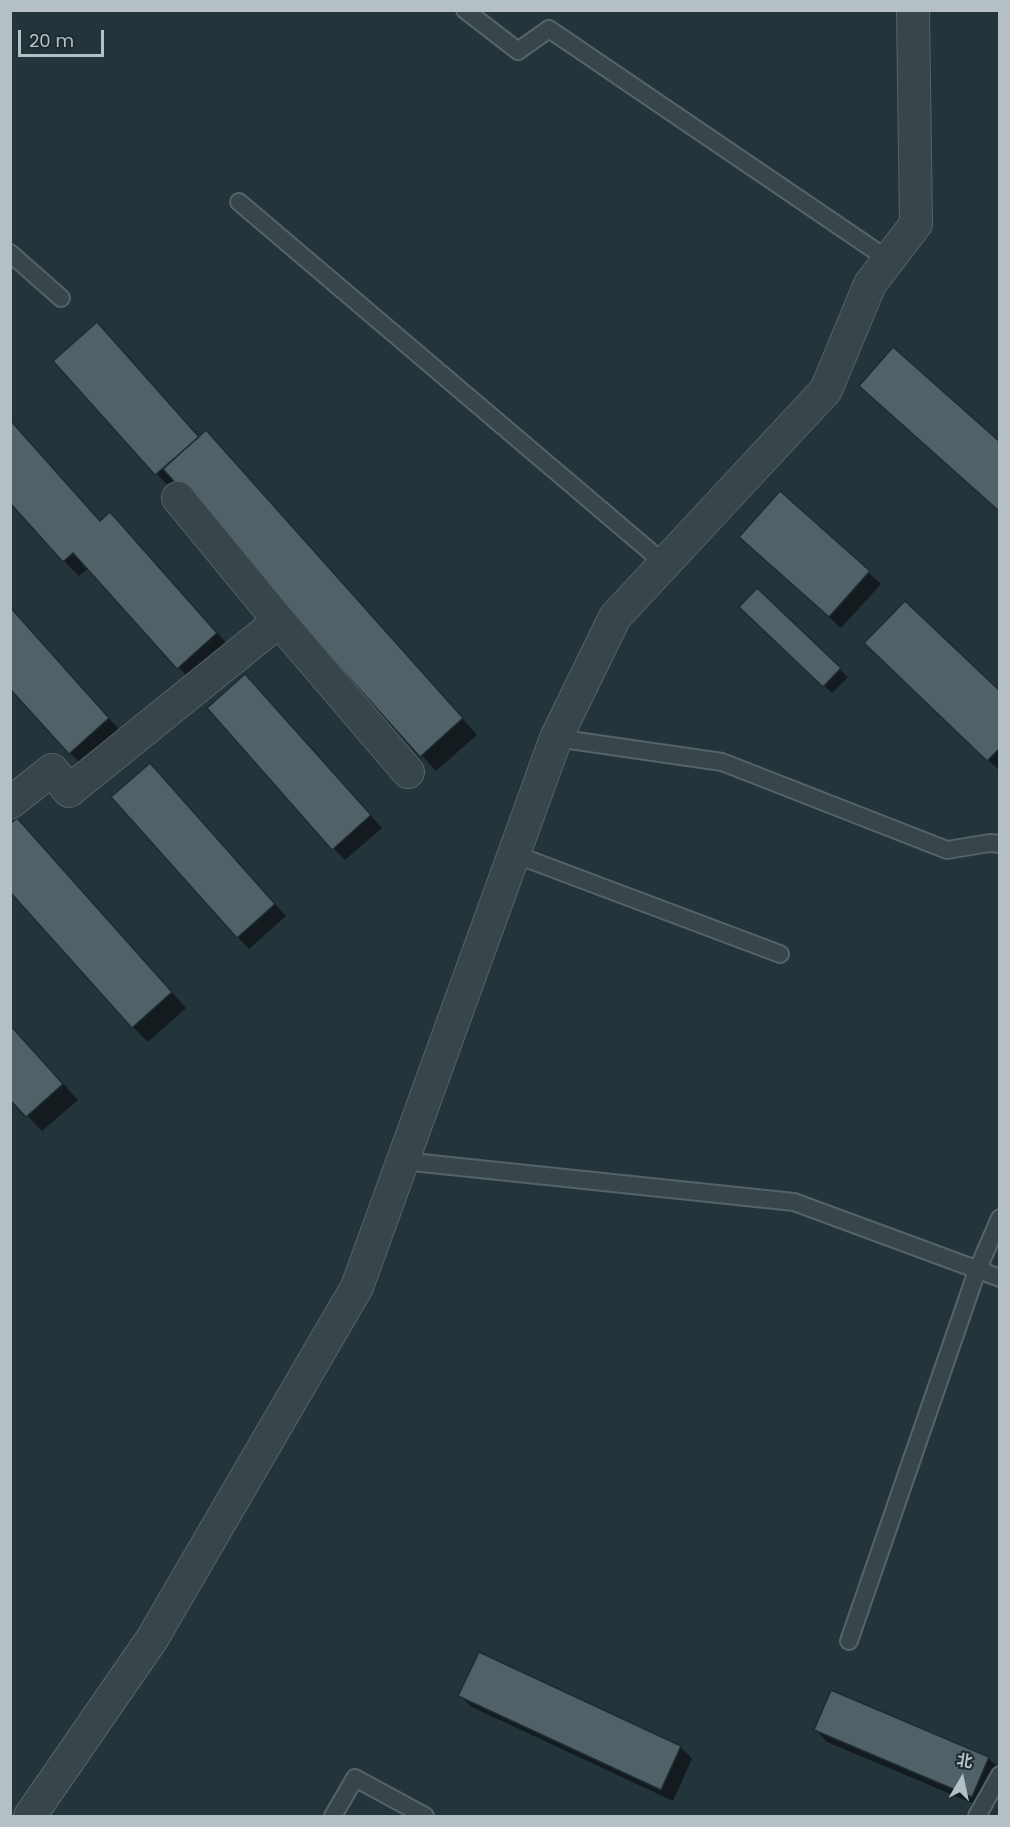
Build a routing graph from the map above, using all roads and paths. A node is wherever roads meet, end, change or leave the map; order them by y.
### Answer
1 (465, 10) edge
2 (913, 10) edge
3 (239, 202) dead end
4 (10, 253) edge
5 (889, 260) junction
6 (62, 298) dead end
7 (178, 498) dead end
8 (665, 564) junction
9 (279, 621) junction
10 (556, 738) junction
11 (408, 772) dead end
12 (10, 803) edge
13 (999, 844) edge
14 (514, 854) junction
15 (780, 954) dead end
16 (403, 1161) junction
17 (999, 1218) edge
18 (977, 1271) junction
19 (999, 1278) edge
20 (849, 1641) dead end
21 (999, 1775) edge
22 (30, 1816) edge
23 (333, 1816) edge
24 (425, 1816) edge
25 (977, 1816) edge

1 - 5 lane
2 - 5 street
3 - 8 lane
4 - 6 lane
5 - 8 street
7 - 9 street
8 - 10 street
9 - 11 street
9 - 12 street
10 - 13 lane
10 - 14 street
14 - 15 lane
14 - 16 street
16 - 18 lane
16 - 22 street
17 - 18 lane
18 - 19 lane
18 - 20 lane
21 - 25 lane
23 - 24 lane

